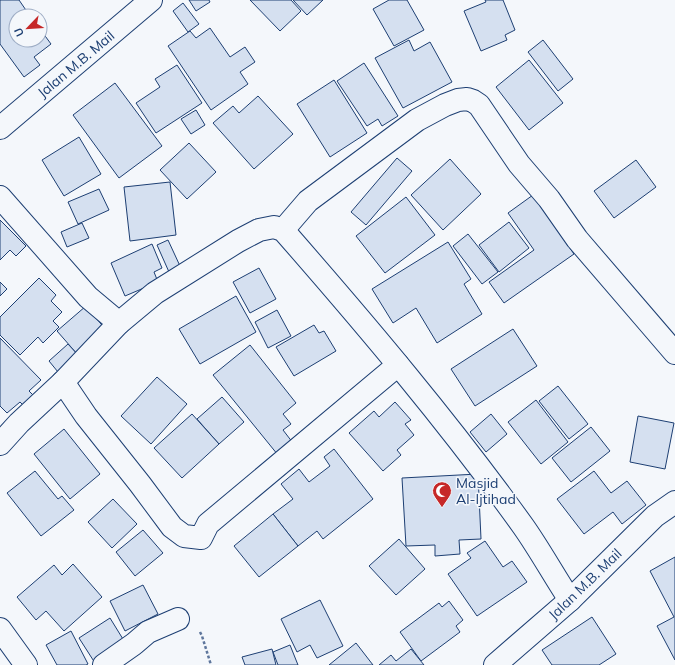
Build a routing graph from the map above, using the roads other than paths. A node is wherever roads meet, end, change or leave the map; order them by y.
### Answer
1 (143, 3) edge
2 (0, 128) edge
3 (0, 197) edge
4 (283, 230) junction
5 (119, 323) junction
6 (675, 354) edge
7 (398, 365) junction
8 (63, 382) junction
9 (0, 444) edge
10 (675, 502) edge
11 (570, 600) junction
12 (178, 619) road end
13 (0, 629) edge
14 (26, 665) edge
15 (104, 665) edge
16 (495, 665) edge

1 - 2 street, Jalan M.B. Mail
3 - 5 street
4 - 5 street
4 - 6 street
4 - 7 street
5 - 8 street
7 - 8 street
7 - 11 street
8 - 9 street
10 - 11 street, Jalan M.B. Mail
11 - 16 street, Jalan M.B. Mail
12 - 15 street
13 - 14 street

